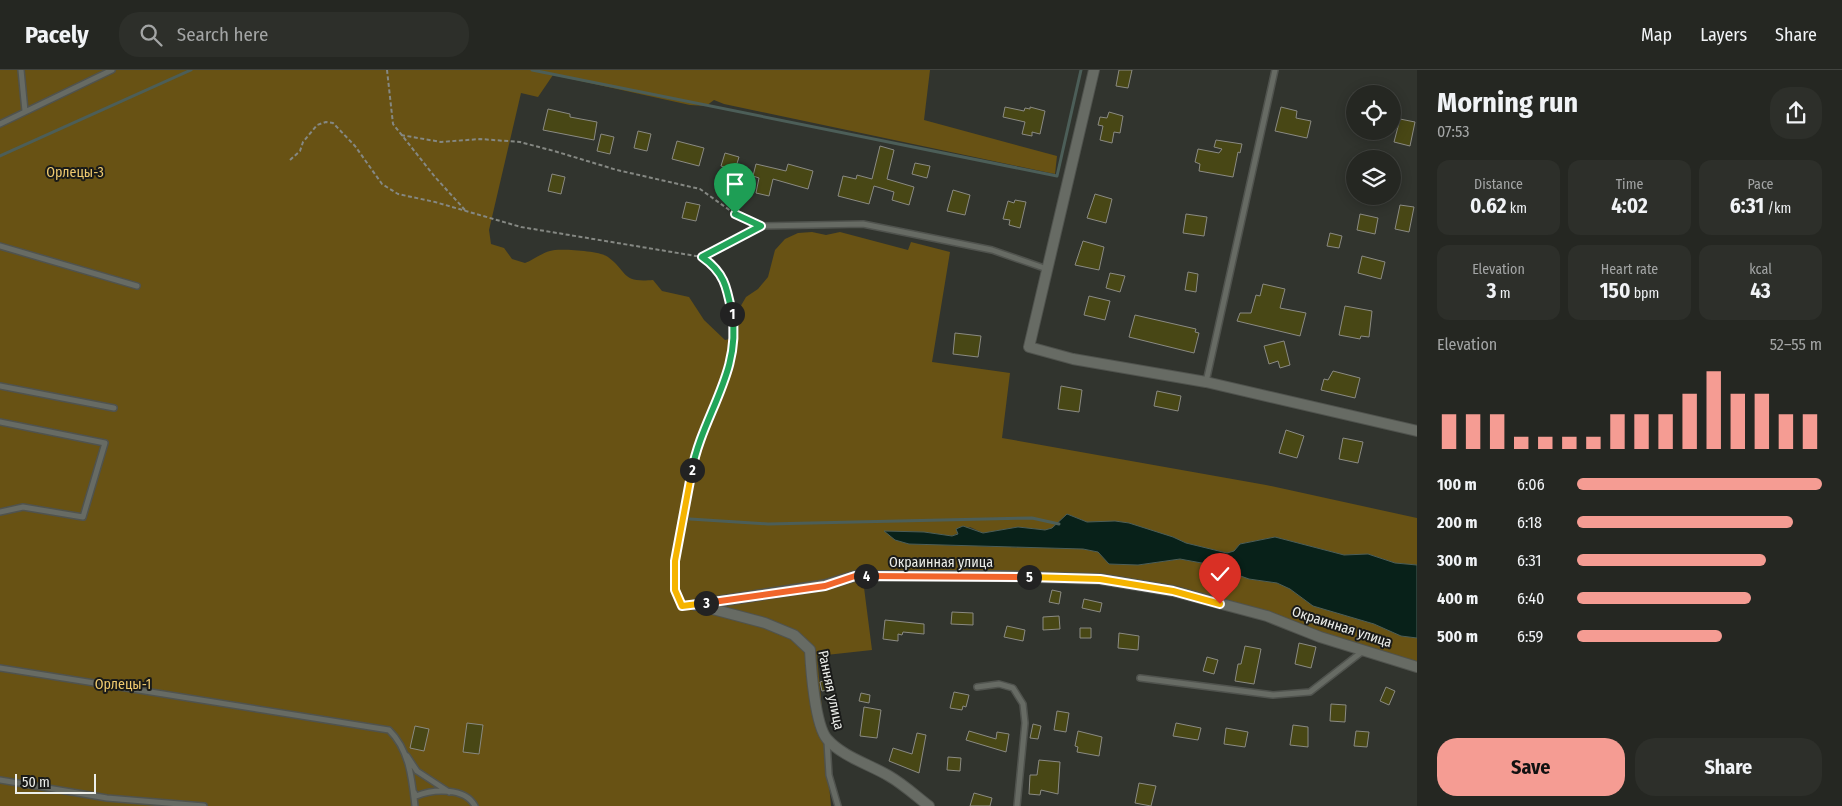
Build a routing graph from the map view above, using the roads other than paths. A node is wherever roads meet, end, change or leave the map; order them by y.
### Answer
1 (21, 70) edge
2 (112, 70) edge
3 (1094, 70) edge
4 (1275, 70) edge
5 (25, 111) junction
6 (0, 124) edge
7 (761, 226) road end
8 (0, 246) edge
9 (1048, 270) junction
10 (137, 286) dead end
11 (1206, 382) junction
12 (0, 386) edge
13 (114, 408) dead end
14 (0, 422) edge
15 (1417, 431) edge
16 (0, 512) edge
17 (695, 605) joint
18 (1365, 649) junction
19 (1417, 667) edge
20 (0, 668) edge
21 (1140, 678) dead end
22 (977, 687) dead end
23 (827, 739) junction
24 (405, 752) junction
25 (0, 780) edge
26 (414, 790) junction
27 (450, 792) junction
28 (204, 806) edge
29 (415, 806) edge
30 (475, 806) edge
31 (838, 806) edge
32 (929, 806) edge
33 (1017, 806) edge

1 - 5 lane
2 - 5 lane
3 - 9 street
4 - 11 lane
5 - 6 lane
7 - 9 lane
8 - 10 lane
9 - 11 street
11 - 15 street
12 - 13 lane
14 - 16 lane
17 - 18 street, Окраинная улица
17 - 23 street, Ранняя улица
18 - 19 street, Окраинная улица
18 - 21 lane
20 - 24 lane
22 - 33 lane
23 - 31 lane
23 - 32 street, Ранняя улица
24 - 26 lane
24 - 27 lane
25 - 28 lane
26 - 27 lane
26 - 29 lane
27 - 30 lane

